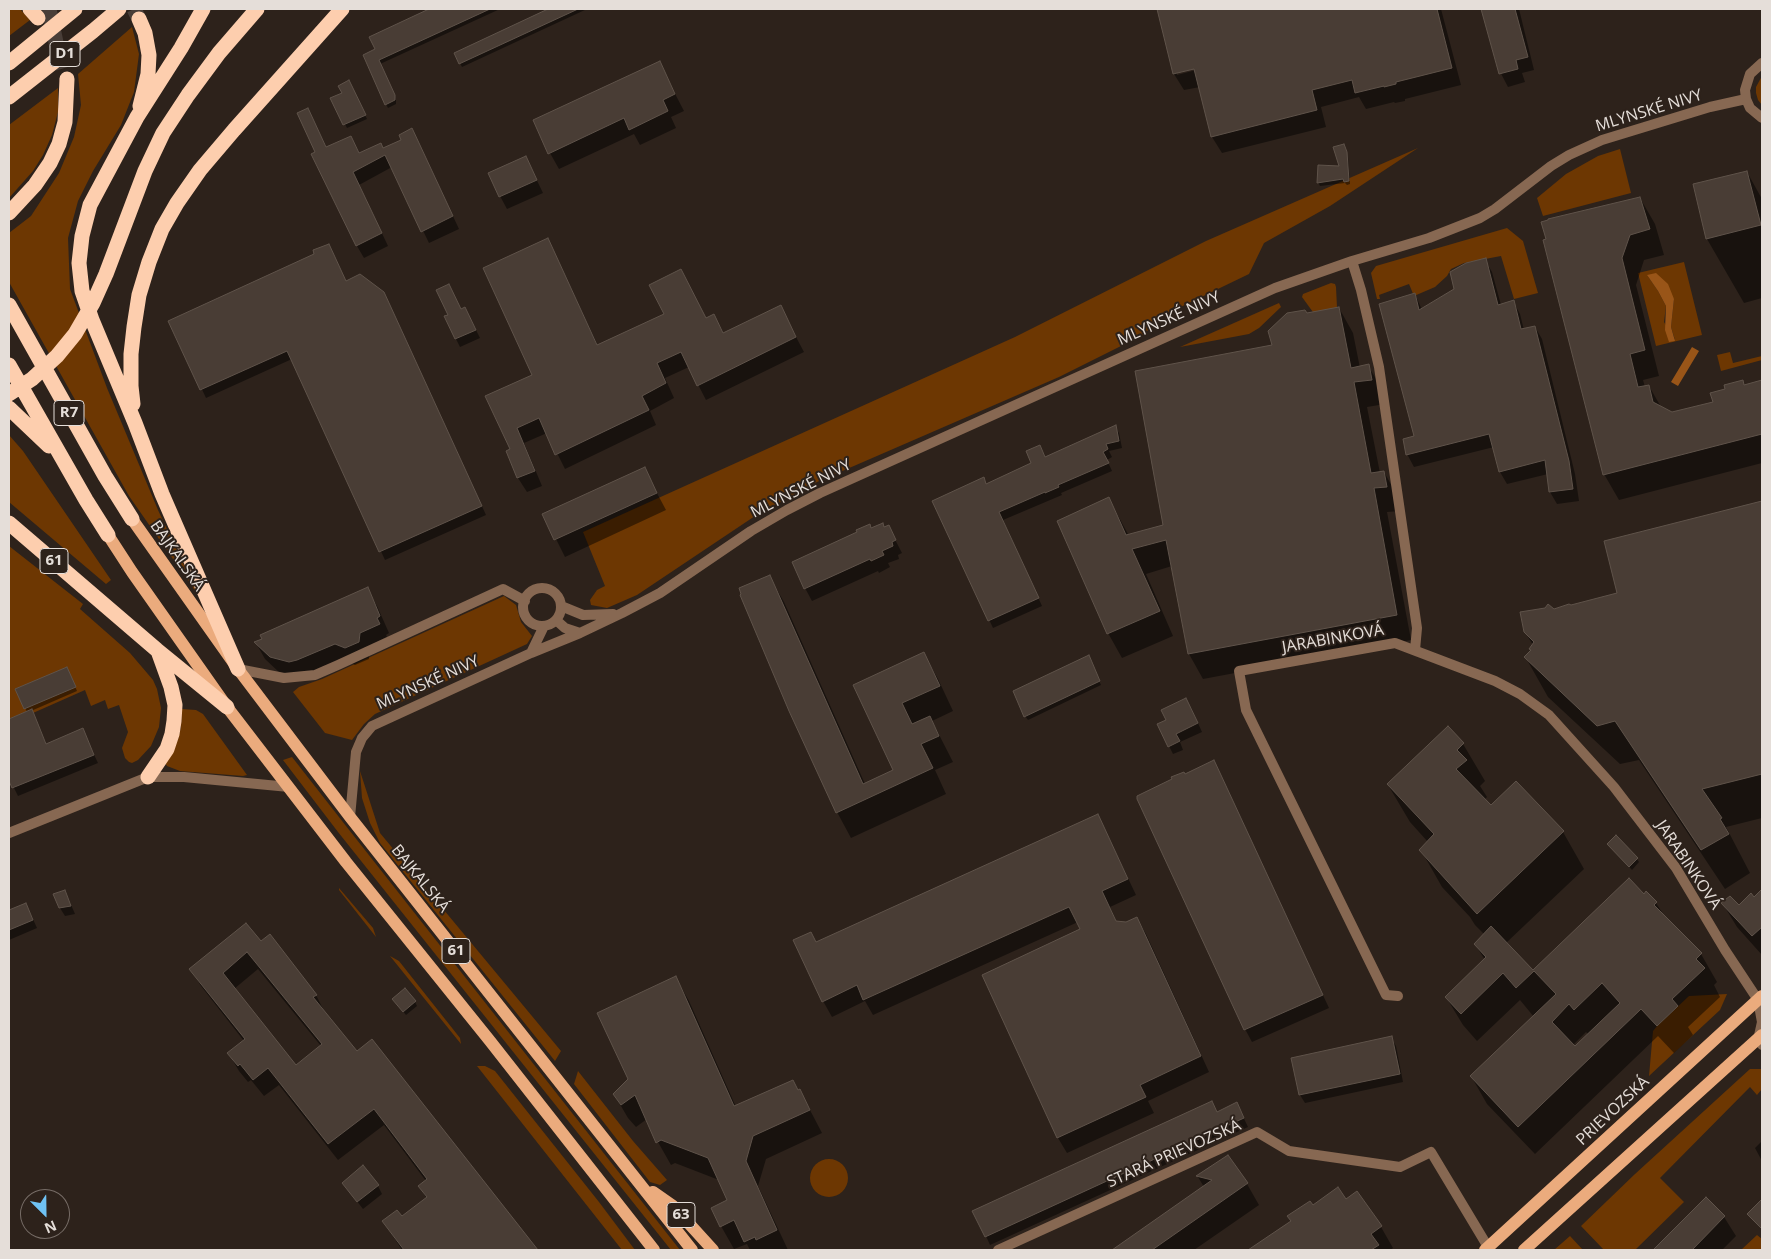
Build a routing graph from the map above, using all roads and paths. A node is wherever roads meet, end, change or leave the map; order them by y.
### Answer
1 (75, 9) edge
2 (118, 9) edge
3 (204, 9) edge
4 (257, 9) edge
5 (342, 9) edge
6 (139, 19) tunnel mouth
7 (9, 63) edge
8 (1762, 63) edge
9 (67, 79) tunnel mouth
10 (9, 97) edge
11 (1746, 99) junction
12 (137, 117) junction
13 (1762, 118) edge
14 (9, 213) edge
15 (1352, 261) junction
16 (9, 305) edge
17 (9, 365) edge
18 (9, 394) edge
19 (9, 408) edge
20 (136, 423) junction
21 (62, 459) junction
22 (132, 519) joint
23 (9, 523) edge
24 (108, 535) joint
25 (525, 601) junction
26 (561, 606) junction
27 (622, 613) junction
28 (556, 620) junction
29 (544, 626) junction
30 (580, 633) junction
31 (157, 650) junction
32 (1415, 650) junction
33 (531, 653) junction
34 (238, 669) junction
35 (227, 707) junction
36 (148, 777) junction
37 (289, 787) junction
38 (350, 817) junction
39 (9, 833) edge
40 (1398, 996) dead end
41 (1761, 999) edge
42 (1761, 1040) edge
43 (642, 1185) junction
44 (625, 1212) junction
45 (1487, 1249) edge
46 (648, 1250) edge
47 (654, 1250) edge
48 (692, 1250) edge
49 (713, 1250) edge
50 (998, 1250) edge
51 (1524, 1250) edge

1 - 7 highway, D1
2 - 10 highway, D1
3 - 12 highway
4 - 18 highway
5 - 20 highway
6 - 12 highway
8 - 11 street
9 - 14 highway
11 - 13 street
11 - 15 street, MLYNSKÉ NIVY
12 - 20 highway
15 - 27 street, MLYNSKÉ NIVY
15 - 32 street
16 - 22 highway, R7
17 - 21 highway, R7
19 - 21 highway
20 - 34 highway
21 - 24 highway, R7
22 - 34 main road, BAJKALSKÁ
23 - 31 highway, 61
24 - 35 main road
25 - 26 street, MLYNSKÉ NIVY
25 - 29 street
25 - 34 street
26 - 27 street, MLYNSKÉ NIVY
26 - 28 street
27 - 30 street, MLYNSKÉ NIVY
28 - 29 street
28 - 30 street
29 - 33 street
30 - 33 street, MLYNSKÉ NIVY
31 - 35 highway, 61
31 - 36 highway
32 - 40 street, JARABINKOVÁ
32 - 41 street, JARABINKOVÁ
33 - 38 street, MLYNSKÉ NIVY
34 - 38 main road, BAJKALSKÁ / 61
35 - 37 main road, 61
36 - 37 street
36 - 39 street
37 - 44 main road, 61
38 - 43 main road, BAJKALSKÁ / 61
41 - 42 street, JARABINKOVÁ
41 - 45 main road, PRIEVOZSKÁ
42 - 51 main road
43 - 48 main road, BAJKALSKÁ / 61
43 - 49 main road, 63
44 - 46 main road
44 - 47 main road, 61
45 - 50 street, STARÁ PRIEVOZSKÁ

